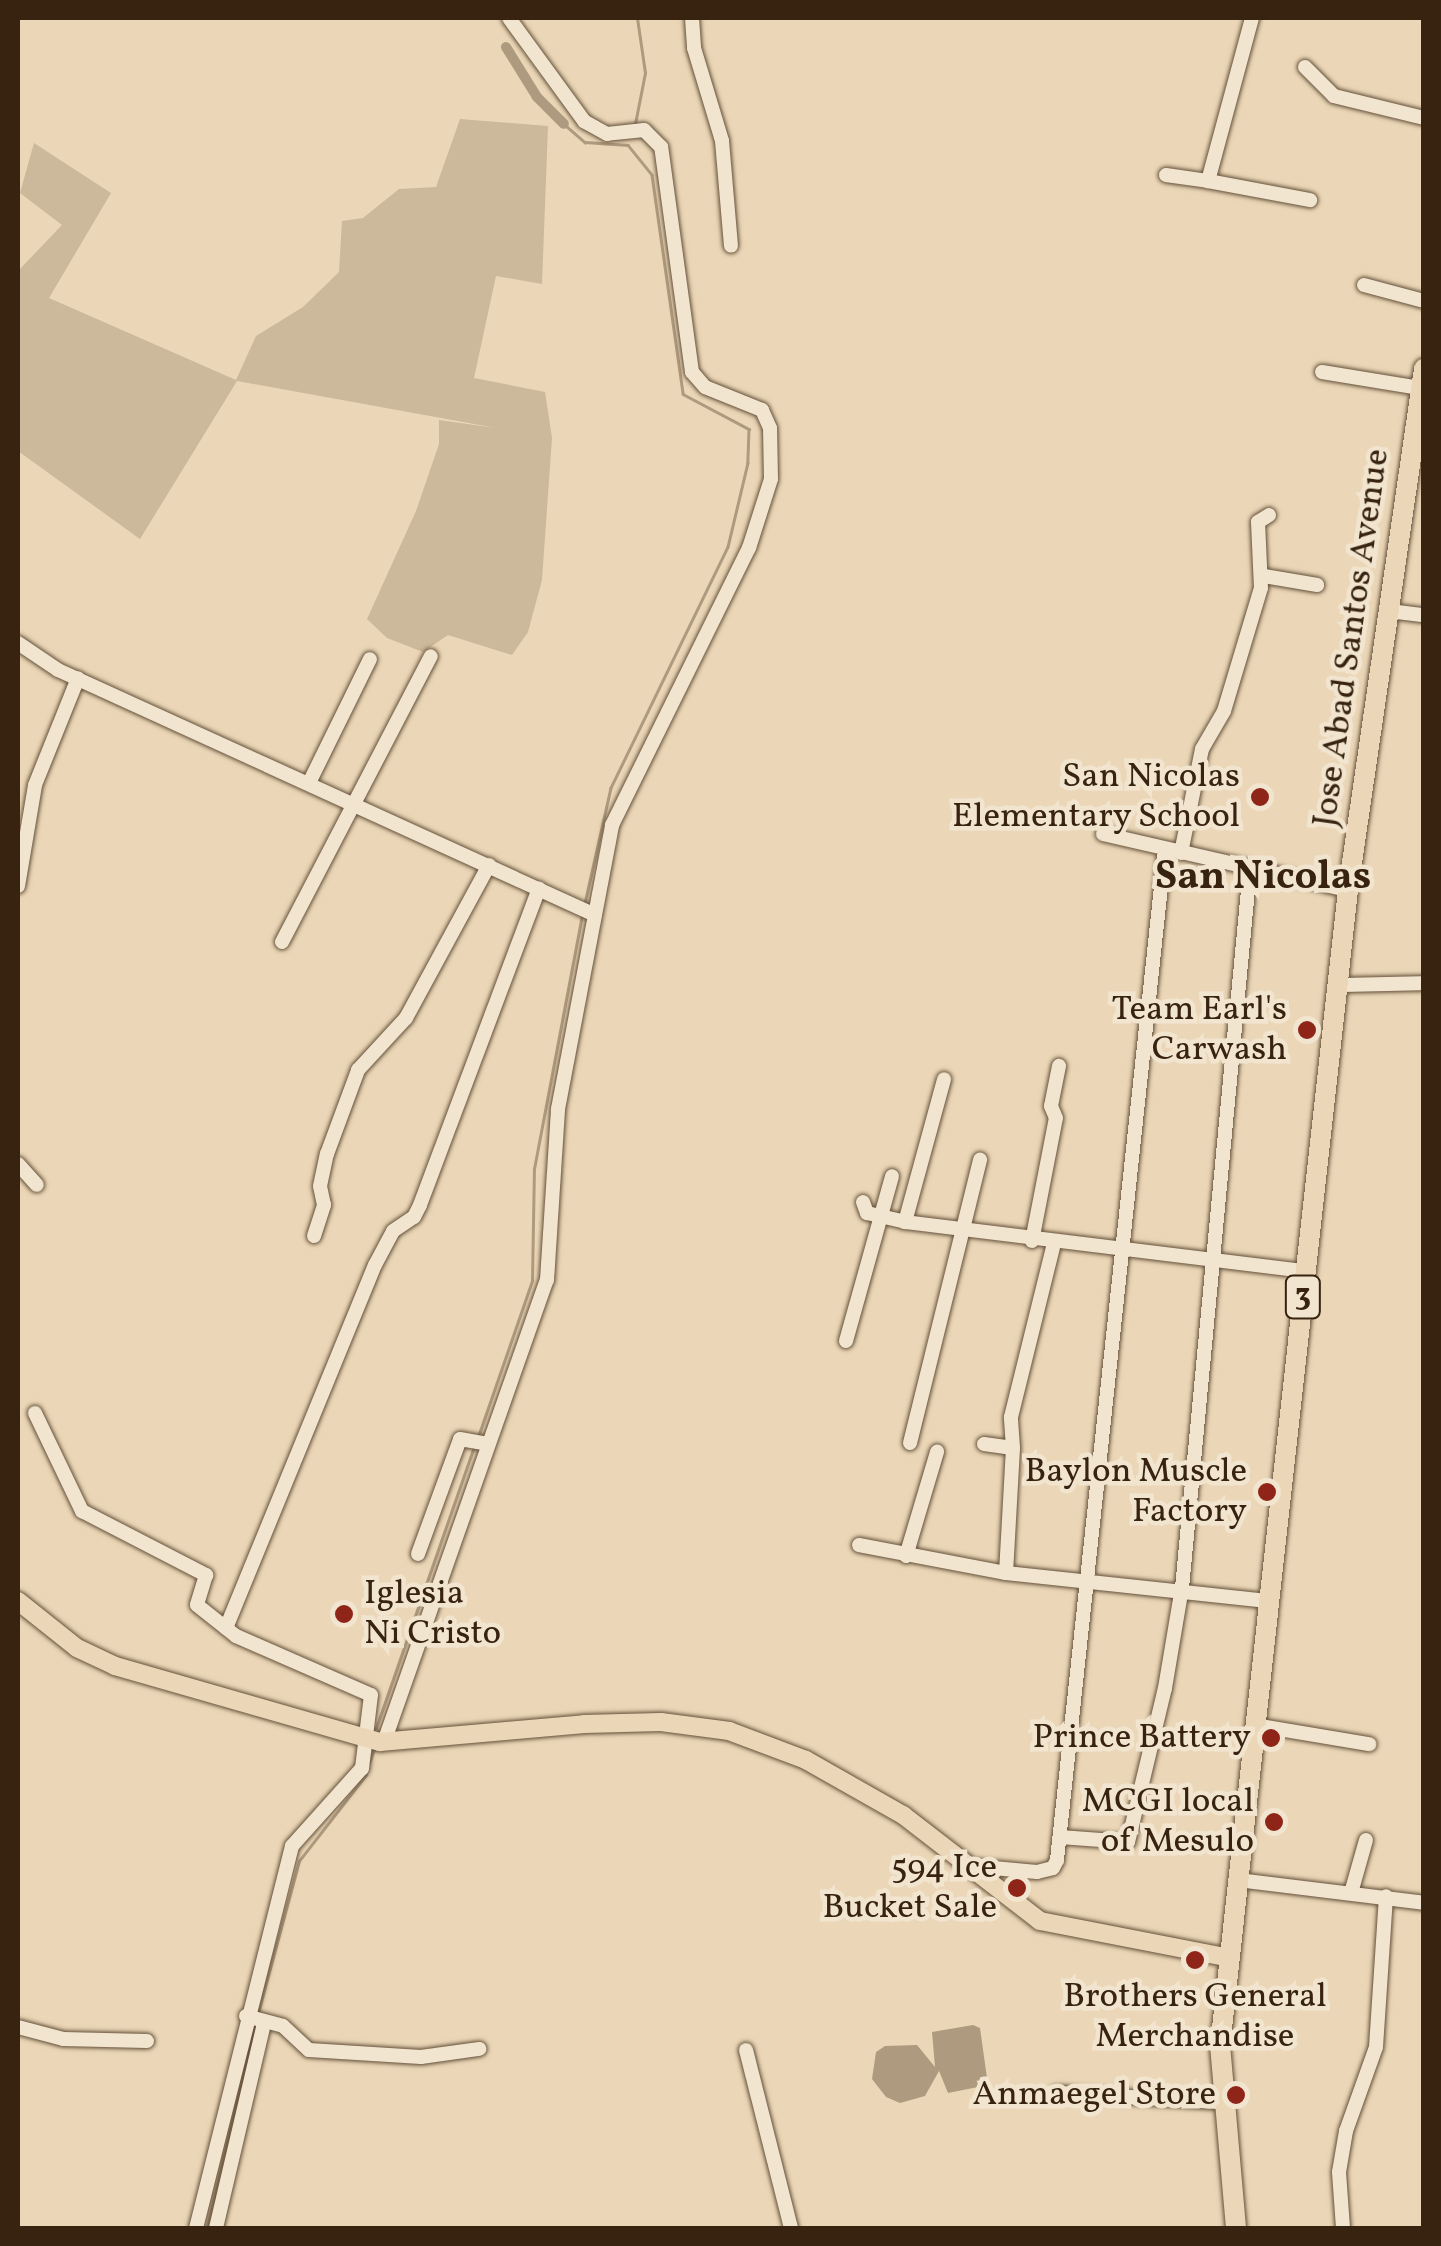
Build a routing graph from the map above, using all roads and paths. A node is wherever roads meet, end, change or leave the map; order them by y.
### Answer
1 (509, 18) edge
2 (692, 18) edge
3 (1252, 18) edge
4 (1305, 67) dead end
5 (1424, 118) edge
6 (1166, 174) dead end
7 (1208, 181) junction
8 (1310, 200) dead end
9 (730, 246) dead end
10 (1364, 284) dead end
11 (1424, 301) edge
12 (1322, 372) dead end
13 (1422, 379) edge
14 (1269, 515) dead end
15 (1264, 576) junction
16 (1317, 585) dead end
17 (1389, 611) junction
18 (1424, 615) edge
19 (18, 643) edge
20 (431, 656) dead end
21 (370, 658) dead end
22 (78, 678) junction
23 (1214, 732) junction
24 (1232, 736) dead end
25 (308, 783) junction
26 (351, 802) junction
27 (1103, 834) dead end
28 (20, 842) edge
29 (1165, 848) junction
30 (1181, 853) junction
31 (489, 865) junction
32 (1250, 868) junction
33 (18, 886) edge
34 (540, 889) junction
35 (1348, 890) junction
36 (593, 914) junction
37 (282, 942) dead end
38 (1424, 983) edge
39 (1338, 985) junction
40 (1058, 1066) dead end
41 (944, 1079) dead end
42 (980, 1160) dead end
43 (18, 1164) edge
44 (892, 1176) dead end
45 (37, 1186) dead end
46 (864, 1202) dead end
47 (880, 1216) junction
48 (905, 1222) junction
49 (964, 1231) junction
50 (314, 1236) dead end
51 (1032, 1241) junction
52 (1054, 1243) junction
53 (1125, 1251) junction
54 (1212, 1260) junction
55 (1306, 1271) junction
56 (846, 1341) dead end
57 (35, 1413) dead end
58 (481, 1442) junction
59 (910, 1442) dead end
60 (984, 1444) dead end
61 (1012, 1448) junction
62 (937, 1452) dead end
63 (858, 1545) dead end
64 (418, 1554) dead end
65 (906, 1556) junction
66 (1006, 1573) junction
67 (1089, 1577) junction
68 (1182, 1588) junction
69 (1268, 1601) junction
70 (18, 1602) edge
71 (226, 1628) junction
72 (1255, 1725) junction
73 (375, 1740) junction
74 (1369, 1744) dead end
75 (1060, 1838) junction
76 (1366, 1840) dead end
77 (972, 1866) junction
78 (1238, 1880) junction
79 (1351, 1893) junction
80 (1386, 1896) junction
81 (1424, 1903) edge
82 (1230, 1958) junction
83 (255, 2019) junction
84 (18, 2026) edge
85 (147, 2041) dead end
86 (478, 2049) dead end
87 (746, 2050) dead end
88 (1057, 2093) dead end
89 (1220, 2102) junction
90 (225, 2109) junction
91 (242, 2113) junction
92 (196, 2228) edge
93 (216, 2228) edge
94 (790, 2228) edge
95 (1236, 2228) edge
96 (1342, 2228) edge

1 - 36 street
2 - 9 street
3 - 7 street
4 - 5 street
6 - 7 street
7 - 8 street
10 - 11 street
12 - 13 street
13 - 17 highway, Jose Abad Santos Avenue / 3
14 - 15 street
15 - 16 street
15 - 23 street
17 - 18 street
17 - 35 highway, Jose Abad Santos Avenue / 3
19 - 22 street
20 - 26 street
21 - 25 street
22 - 25 street
22 - 28 street
23 - 24 street
23 - 30 street
25 - 26 street
26 - 31 street
26 - 37 street
27 - 29 street
28 - 33 street
29 - 30 street
29 - 53 street
30 - 32 street
31 - 34 street
31 - 50 street
32 - 35 street
32 - 54 street
34 - 36 street
34 - 71 street
35 - 39 highway, Jose Abad Santos Avenue / 3
36 - 58 street
38 - 39 street
39 - 55 highway, Jose Abad Santos Avenue / 3
40 - 51 street
41 - 48 street
42 - 49 street
43 - 45 street
44 - 47 street
46 - 47 street
47 - 48 street
47 - 56 street
48 - 49 street
49 - 51 street
49 - 59 street
51 - 52 street
52 - 53 street
52 - 61 street
53 - 54 street
53 - 67 street
54 - 55 street
54 - 68 street
55 - 69 highway, Jose Abad Santos Avenue / 3
57 - 71 street
58 - 64 street
58 - 73 street
60 - 61 street
61 - 66 street
62 - 65 street
63 - 65 street
65 - 66 street
66 - 67 street
67 - 68 street
67 - 75 street
68 - 69 street
68 - 75 street
69 - 72 highway, Jose Abad Santos Avenue / 3
70 - 73 main road
71 - 73 street
72 - 74 street
72 - 78 highway, Jose Abad Santos Avenue / 3
73 - 77 main road
73 - 83 street
75 - 77 street
76 - 79 street
77 - 82 main road
78 - 79 street
78 - 82 highway, Jose Abad Santos Avenue / 3
79 - 80 street
80 - 81 street
80 - 96 street
82 - 89 highway, Jose Abad Santos Avenue / 3
83 - 86 street
83 - 90 street
83 - 91 street
84 - 85 street
87 - 94 street
88 - 89 street
89 - 95 highway, Jose Abad Santos Avenue / 3
90 - 91 street
90 - 92 street
91 - 93 street

